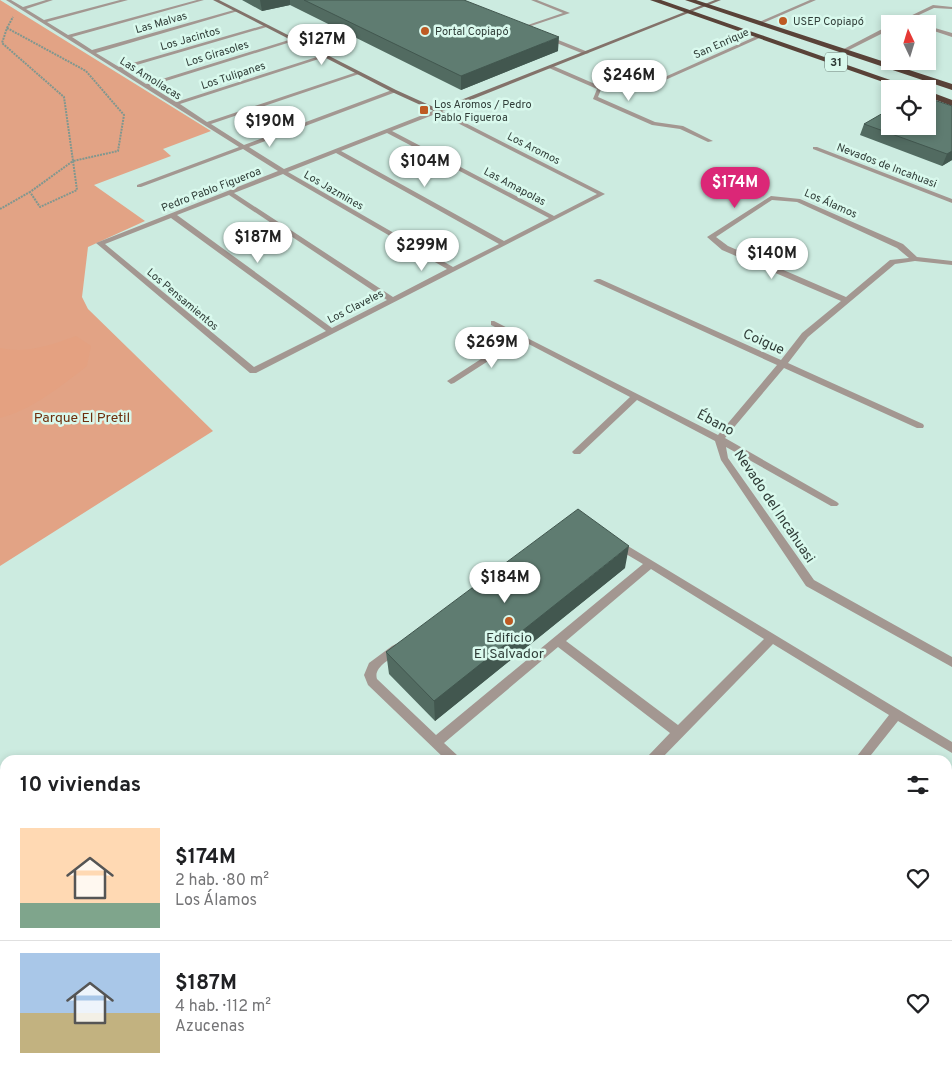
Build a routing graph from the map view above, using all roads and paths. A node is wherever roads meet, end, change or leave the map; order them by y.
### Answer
1 (8, 0) edge
2 (51, 0) edge
3 (126, 0) edge
4 (202, 0) edge
5 (216, 0) edge
6 (533, 0) edge
7 (654, 0) edge
8 (689, 0) edge
9 (719, 0) edge
10 (814, 0) edge
11 (952, 3) edge
12 (706, 6) junction
13 (945, 6) junction
14 (952, 8) edge
15 (22, 9) junction
16 (236, 11) junction
17 (688, 11) junction
18 (914, 15) edge
19 (14, 16) dead end
20 (43, 22) junction
21 (759, 23) junction
22 (515, 25) edge
23 (267, 26) junction
24 (7, 28) junction
25 (524, 28) junction
26 (936, 30) edge
27 (533, 32) edge
28 (879, 32) edge
29 (542, 35) edge
30 (952, 35) edge
31 (761, 36) junction
32 (67, 37) junction
33 (294, 40) junction
34 (843, 51) junction
35 (92, 52) junction
36 (586, 53) junction
37 (325, 56) junction
38 (551, 67) junction
39 (118, 69) junction
40 (359, 74) junction
41 (661, 80) dead end
42 (886, 80) edge
43 (145, 86) junction
44 (952, 87) edge
45 (394, 91) junction
46 (936, 97) edge
47 (952, 103) edge
48 (175, 104) junction
49 (438, 111) junction
50 (206, 124) junction
51 (387, 131) junction
52 (710, 140) dead end
53 (242, 146) junction
54 (815, 148) dead end
55 (337, 151) junction
56 (73, 161) junction
57 (284, 172) junction
58 (138, 186) dead end
59 (30, 192) junction
60 (230, 193) junction
61 (602, 194) joint
62 (952, 201) edge
63 (0, 209) edge
64 (172, 215) junction
65 (553, 218) junction
66 (100, 243) joint
67 (503, 243) junction
68 (915, 259) junction
69 (952, 263) edge
70 (452, 269) junction
71 (597, 281) dead end
72 (392, 300) junction
73 (846, 300) junction
74 (494, 323) dead end
75 (331, 331) junction
76 (520, 337) junction
77 (782, 364) junction
78 (252, 371) joint
79 (451, 381) dead end
80 (636, 396) junction
81 (920, 426) dead end
82 (719, 439) junction
83 (577, 452) dead end
84 (834, 504) dead end
85 (606, 536) edge
86 (651, 564) junction
87 (772, 638) junction
88 (558, 641) junction
89 (405, 642) edge
90 (952, 662) edge
91 (897, 714) junction
92 (679, 733) junction
93 (435, 743) junction
94 (952, 748) edge
95 (448, 755) edge
96 (657, 755) edge
97 (864, 755) edge

1 - 15 street, Las Amollacas
2 - 15 street
3 - 20 street
4 - 32 street
5 - 16 street, Los Aromos
6 - 25 street
7 - 17 highway, 31
8 - 12 highway, 31
9 - 12 street, Pedro Pablo Figueroa
10 - 21 street
11 - 13 street
12 - 17 street, Pedro Pablo Figueroa
12 - 21 highway, 31
13 - 14 street
13 - 18 street
15 - 20 street, Las Amollacas
16 - 23 street, Los Aromos
16 - 35 street, Las Malvas
17 - 31 highway, 31
17 - 36 street, Pedro Pablo Figueroa
19 - 24 path
20 - 32 street, Las Amollacas
21 - 34 highway, 31
22 - 25 street
23 - 33 street, Los Aromos
23 - 39 street, Los Jacintos
24 - 56 path
24 - 56 path
25 - 27 street
26 - 30 street
28 - 34 street
29 - 36 street
31 - 41 street, San Enrique
31 - 42 highway, 31
32 - 35 street, Las Amollacas
33 - 37 street, Los Aromos
33 - 43 street, Los Girasoles
34 - 44 highway, 31
35 - 39 street, Las Amollacas
36 - 38 street, Pedro Pablo Figueroa
37 - 40 street, Los Aromos
37 - 48 street, Los Tulipanes
38 - 49 street, Pedro Pablo Figueroa
38 - 52 street
39 - 43 street, Las Amollacas
40 - 45 street, Los Aromos
40 - 50 street
43 - 48 street, Las Amollacas
45 - 49 street, Los Aromos
45 - 53 street
46 - 47 highway
48 - 50 street, Las Amollacas
49 - 51 street, Pedro Pablo Figueroa
49 - 61 street, Los Aromos
50 - 53 street, Las Amollacas
51 - 55 street, Pedro Pablo Figueroa
51 - 65 street, Las Amapolas
53 - 57 street, Las Amollacas
53 - 58 street
54 - 62 street, Nevados de Incahuasi
55 - 57 street, Pedro Pablo Figueroa
55 - 67 street
56 - 59 path
56 - 59 path
57 - 60 street, Pedro Pablo Figueroa
57 - 70 street, Los Jazmines
59 - 63 path
60 - 64 street, Pedro Pablo Figueroa
60 - 72 street
61 - 65 street, Los Claveles
64 - 66 street, Pedro Pablo Figueroa
64 - 75 street
65 - 67 street, Los Claveles
66 - 78 street, Los Pensamientos
67 - 70 street, Los Claveles
68 - 69 street
68 - 73 street
68 - 73 street, Los Álamos
70 - 72 street, Los Claveles
71 - 77 street, Coigue
72 - 75 street, Los Claveles
73 - 77 street
74 - 76 street, Ébano
75 - 78 street, Los Claveles
76 - 79 street
76 - 80 street, Ébano
77 - 81 street, Coigue
77 - 82 street
80 - 82 street, Ébano
80 - 83 street
82 - 84 street, Ébano
82 - 90 street, Nevado del Incahuasi
85 - 86 street
86 - 87 street
86 - 88 street
87 - 91 street
87 - 92 street
88 - 92 street
88 - 93 street
89 - 93 street
91 - 94 street
91 - 97 street
92 - 96 street
93 - 95 street

